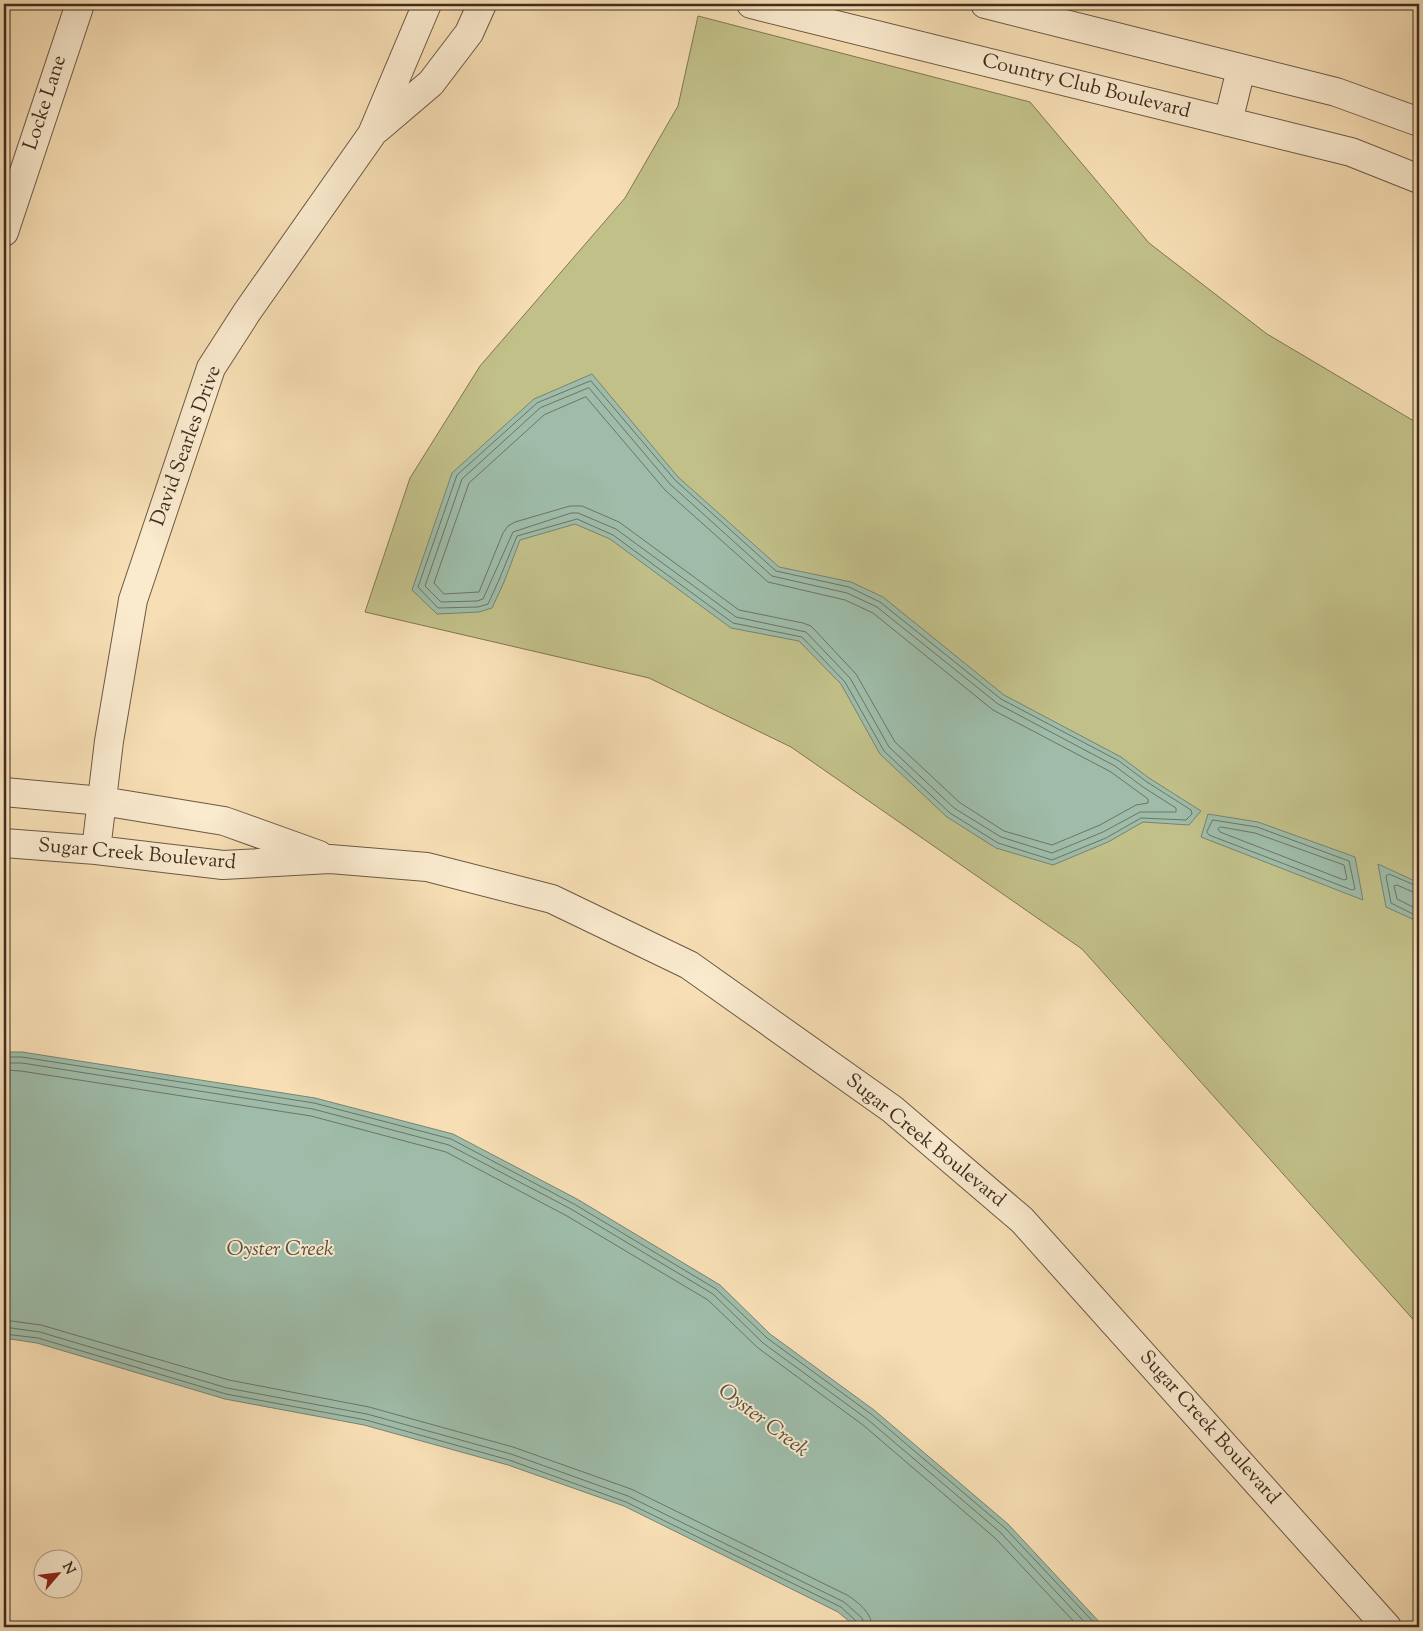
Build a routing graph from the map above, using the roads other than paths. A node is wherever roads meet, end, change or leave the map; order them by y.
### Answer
1 (80, 4) edge
2 (427, 4) edge
3 (482, 4) edge
4 (751, 4) edge
5 (985, 4) edge
6 (1241, 69) junction
7 (1228, 122) junction
8 (1419, 122) edge
9 (372, 134) junction
10 (1419, 180) edge
11 (4, 232) edge
12 (4, 792) edge
13 (102, 801) junction
14 (4, 843) edge
15 (96, 850) junction
16 (330, 859) junction
17 (1387, 1627) edge

1 - 11 street, Locke Lane
2 - 9 street, David Searles Drive
3 - 9 street
4 - 7 street, Country Club Boulevard
5 - 6 street
6 - 7 street
6 - 8 street
7 - 10 street, Country Club Boulevard
9 - 13 street, David Searles Drive
12 - 13 street, Sugar Creek Boulevard
13 - 15 street, David Searles Drive
13 - 16 street, Sugar Creek Boulevard
14 - 15 street, Sugar Creek Boulevard
15 - 16 street, Sugar Creek Boulevard
16 - 17 street, Sugar Creek Boulevard

